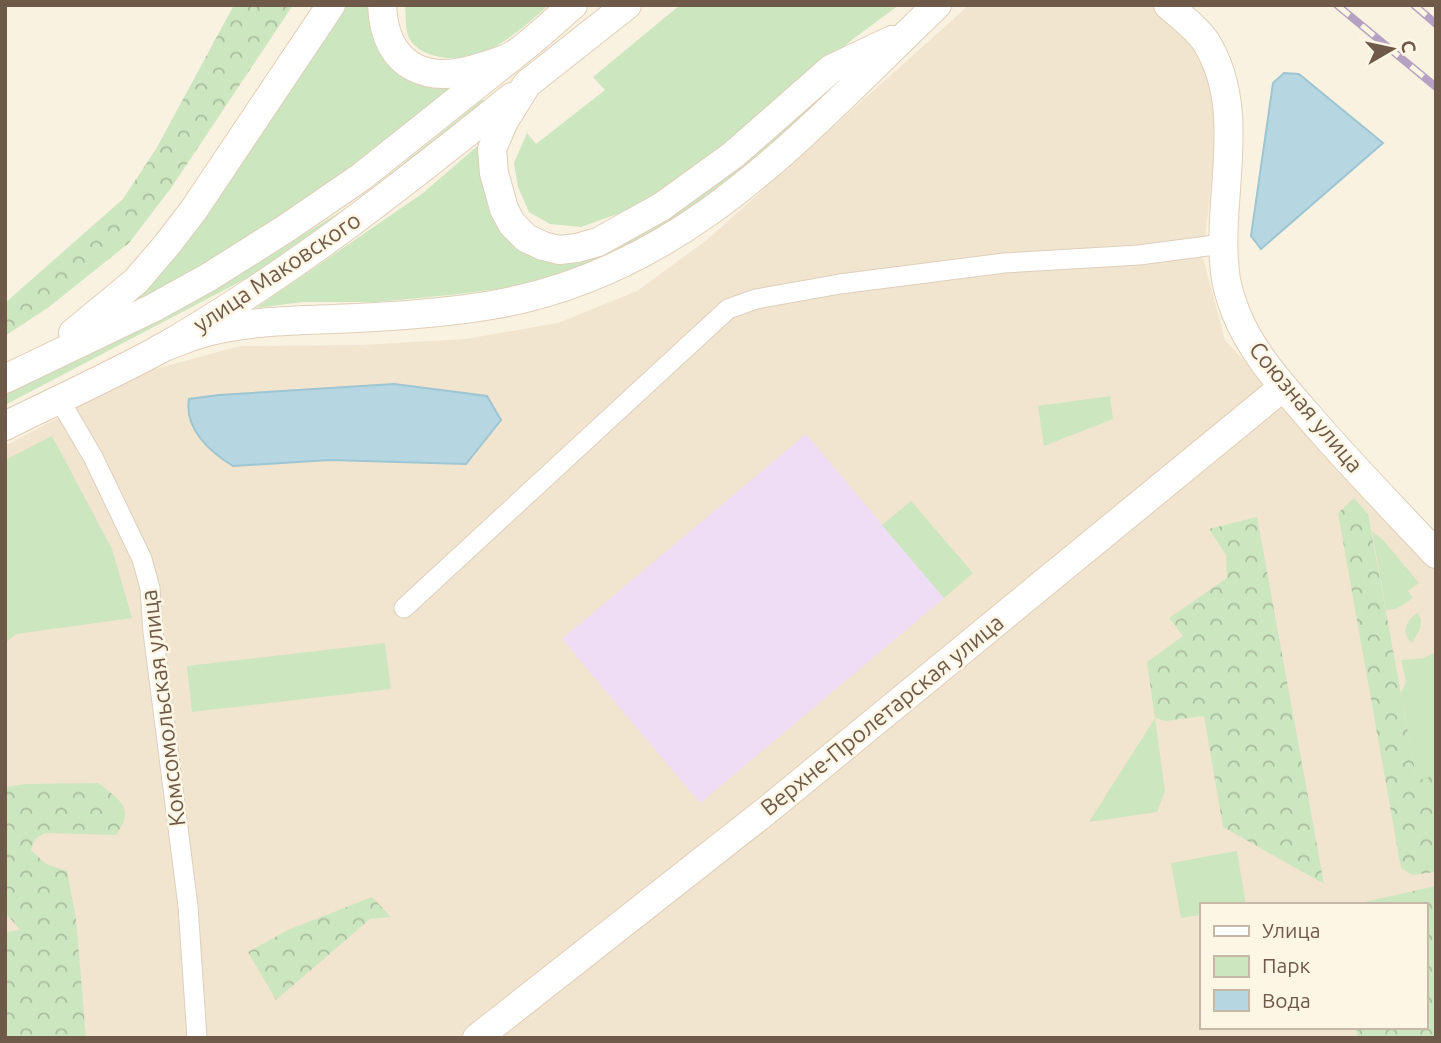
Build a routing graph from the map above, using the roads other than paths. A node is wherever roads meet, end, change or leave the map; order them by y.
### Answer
1 (331, 5) edge
2 (382, 5) edge
3 (573, 5) edge
4 (627, 5) edge
5 (937, 5) edge
6 (1168, 5) edge
7 (910, 32) junction
8 (513, 56) junction
9 (527, 84) junction
10 (1223, 244) junction
11 (161, 348) junction
12 (32, 364) junction
13 (5, 379) edge
14 (1283, 387) junction
15 (59, 399) junction
16 (5, 426) edge
17 (1436, 554) edge
18 (404, 608) dead end
19 (197, 1038) edge
20 (477, 1038) edge

1 - 12 street
2 - 8 street
3 - 8 street, улица Маковского
4 - 9 street, улица Маковского
5 - 7 street
6 - 10 street, Союзная улица
7 - 9 street
7 - 11 street
8 - 12 street, улица Маковского
9 - 11 street, улица Маковского
10 - 14 street, Союзная улица
10 - 18 street
11 - 15 street, улица Маковского
12 - 13 street, улица Маковского
14 - 17 street, Союзная улица
14 - 20 street, Верхне-Пролетарская улица
15 - 16 street, улица Маковского
15 - 19 street, Комсомольская улица

